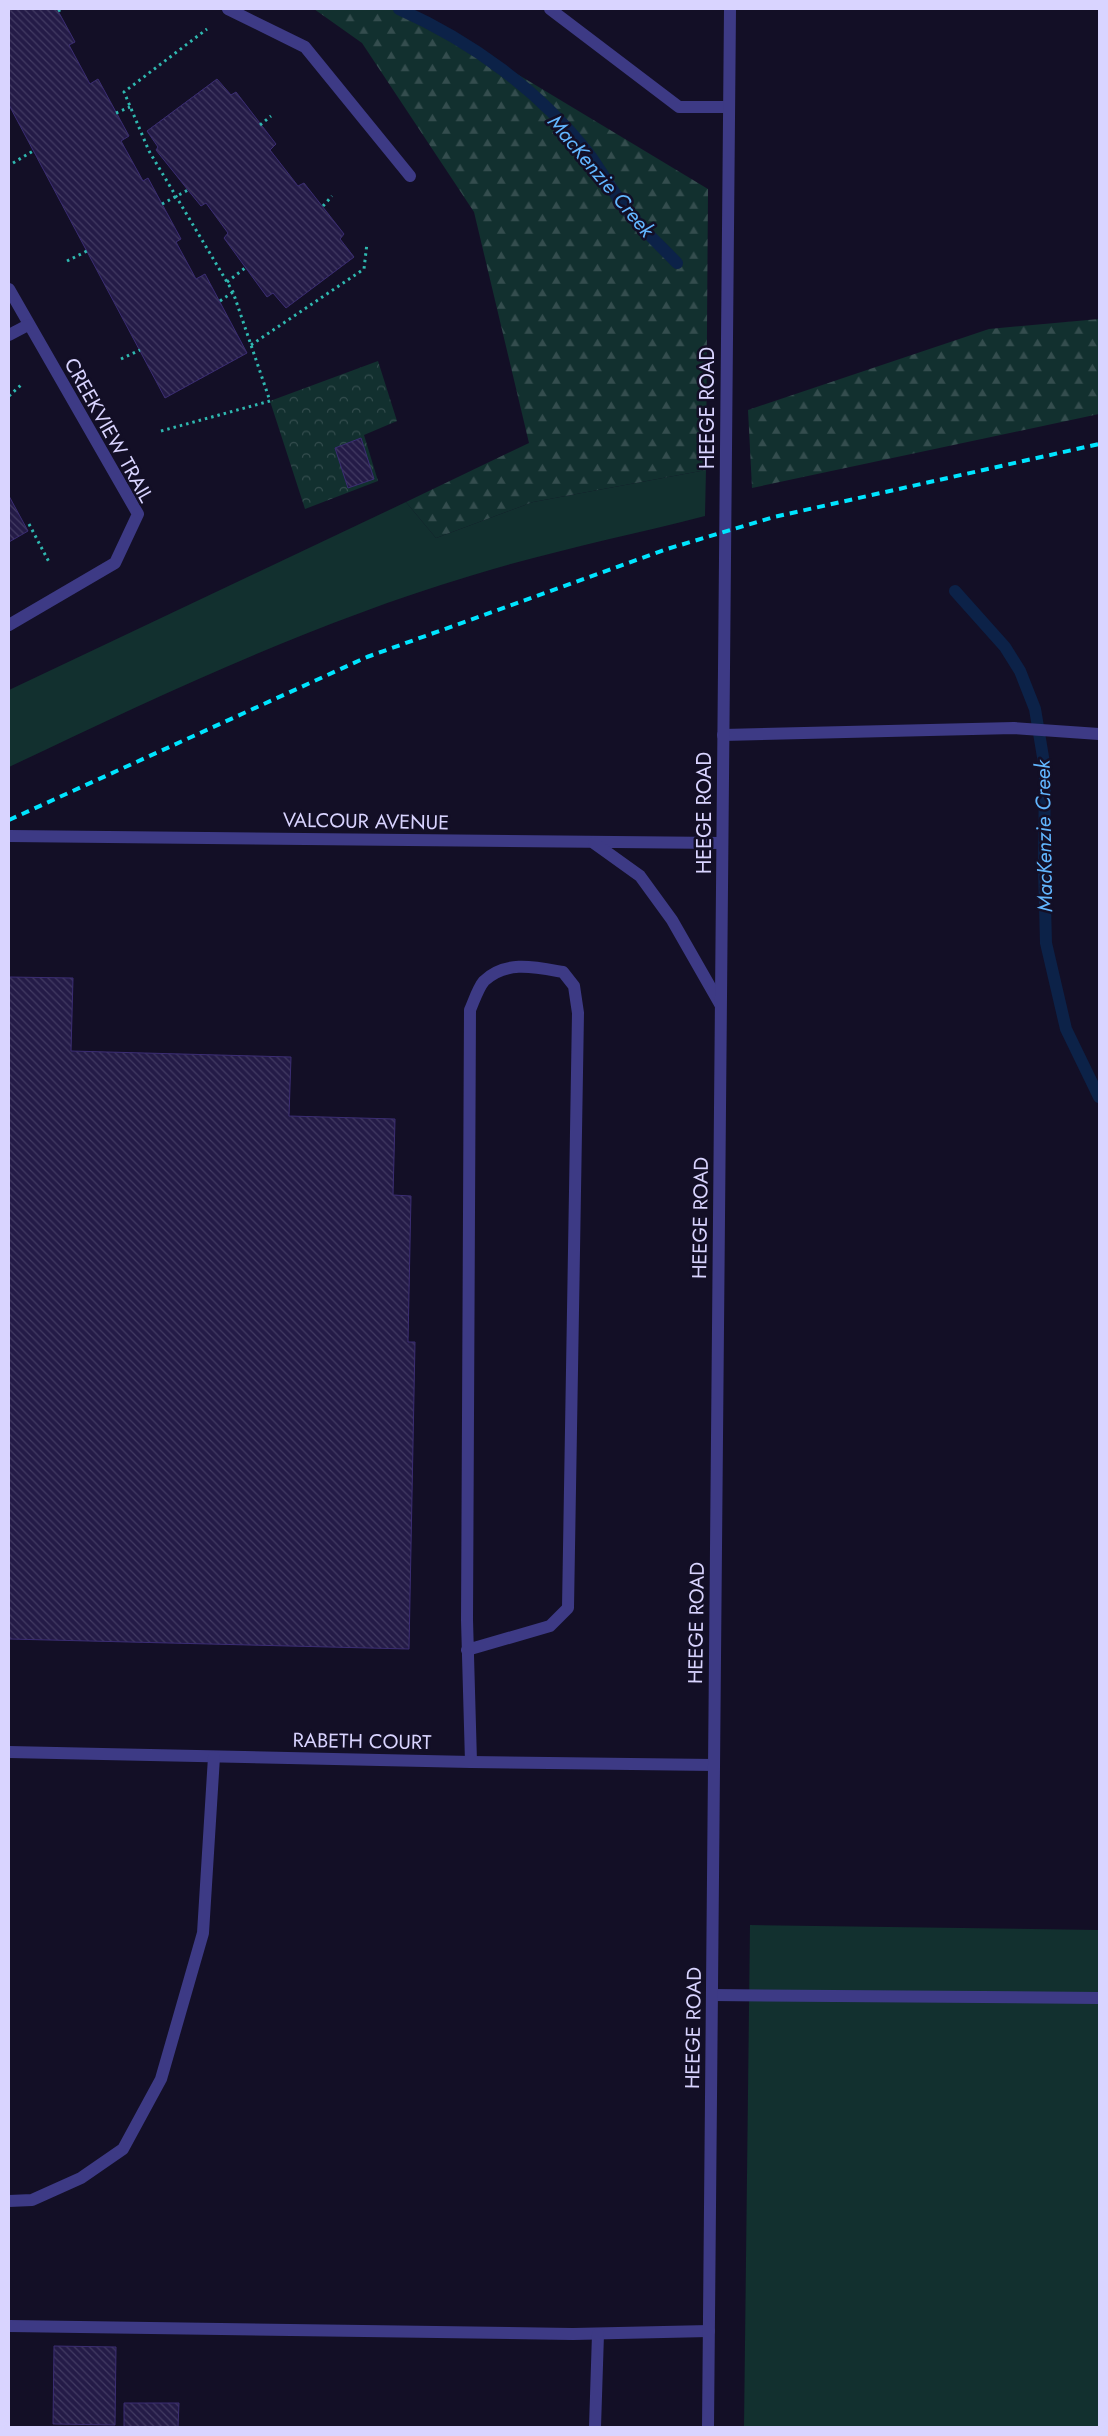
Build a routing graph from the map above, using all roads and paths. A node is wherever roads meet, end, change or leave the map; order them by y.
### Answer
1 (550, 9) edge
2 (730, 9) edge
3 (230, 10) edge
4 (130, 107) junction
5 (728, 107) junction
6 (116, 113) dead end
7 (271, 116) dead end
8 (260, 125) dead end
9 (33, 151) dead end
10 (13, 163) dead end
11 (410, 176) dead end
12 (188, 190) dead end
13 (332, 196) dead end
14 (176, 197) junction
15 (162, 204) dead end
16 (323, 206) dead end
17 (367, 243) dead end
18 (87, 252) dead end
19 (67, 261) dead end
20 (245, 268) dead end
21 (227, 282) junction
22 (9, 289) edge
23 (233, 292) junction
24 (220, 301) dead end
25 (28, 325) junction
26 (9, 335) edge
27 (251, 345) junction
28 (140, 350) dead end
29 (122, 360) dead end
30 (21, 385) dead end
31 (9, 396) edge
32 (161, 431) dead end
33 (29, 524) dead end
34 (49, 562) dead end
35 (9, 625) edge
36 (1099, 734) edge
37 (723, 735) junction
38 (9, 836) edge
39 (594, 843) junction
40 (722, 843) junction
41 (721, 1004) junction
42 (468, 1650) junction
43 (9, 1752) edge
44 (214, 1757) junction
45 (471, 1762) junction
46 (714, 1765) junction
47 (712, 1995) junction
48 (1099, 1998) edge
49 (9, 2201) edge
50 (9, 2326) edge
51 (709, 2331) junction
52 (598, 2334) junction
53 (594, 2427) edge
54 (708, 2427) edge

1 - 5 street
2 - 5 street, HEEGE ROAD
3 - 4 path
3 - 11 street
4 - 6 path
4 - 14 path
5 - 37 street, HEEGE ROAD
7 - 8 path
9 - 10 path
12 - 14 path
13 - 16 path
14 - 15 path
14 - 21 path
17 - 27 path
18 - 19 path
20 - 21 path
21 - 23 path
22 - 25 street, CREEKVIEW TRAIL
23 - 24 path
23 - 27 path
25 - 26 street
25 - 35 street, CREEKVIEW TRAIL
27 - 32 path
28 - 29 path
30 - 31 path
33 - 34 path
36 - 37 street
37 - 40 street, HEEGE ROAD
38 - 39 street, VALCOUR AVENUE
39 - 40 street, VALCOUR AVENUE
39 - 41 street
40 - 41 street, HEEGE ROAD
41 - 46 street, HEEGE ROAD
42 - 42 street
42 - 45 street
43 - 44 street, RABETH COURT
44 - 45 street, RABETH COURT
44 - 49 street
45 - 46 street, RABETH COURT
46 - 47 street, HEEGE ROAD
47 - 48 street
47 - 51 street, HEEGE ROAD
50 - 52 street
51 - 52 street
51 - 54 street, HEEGE ROAD
52 - 53 street

